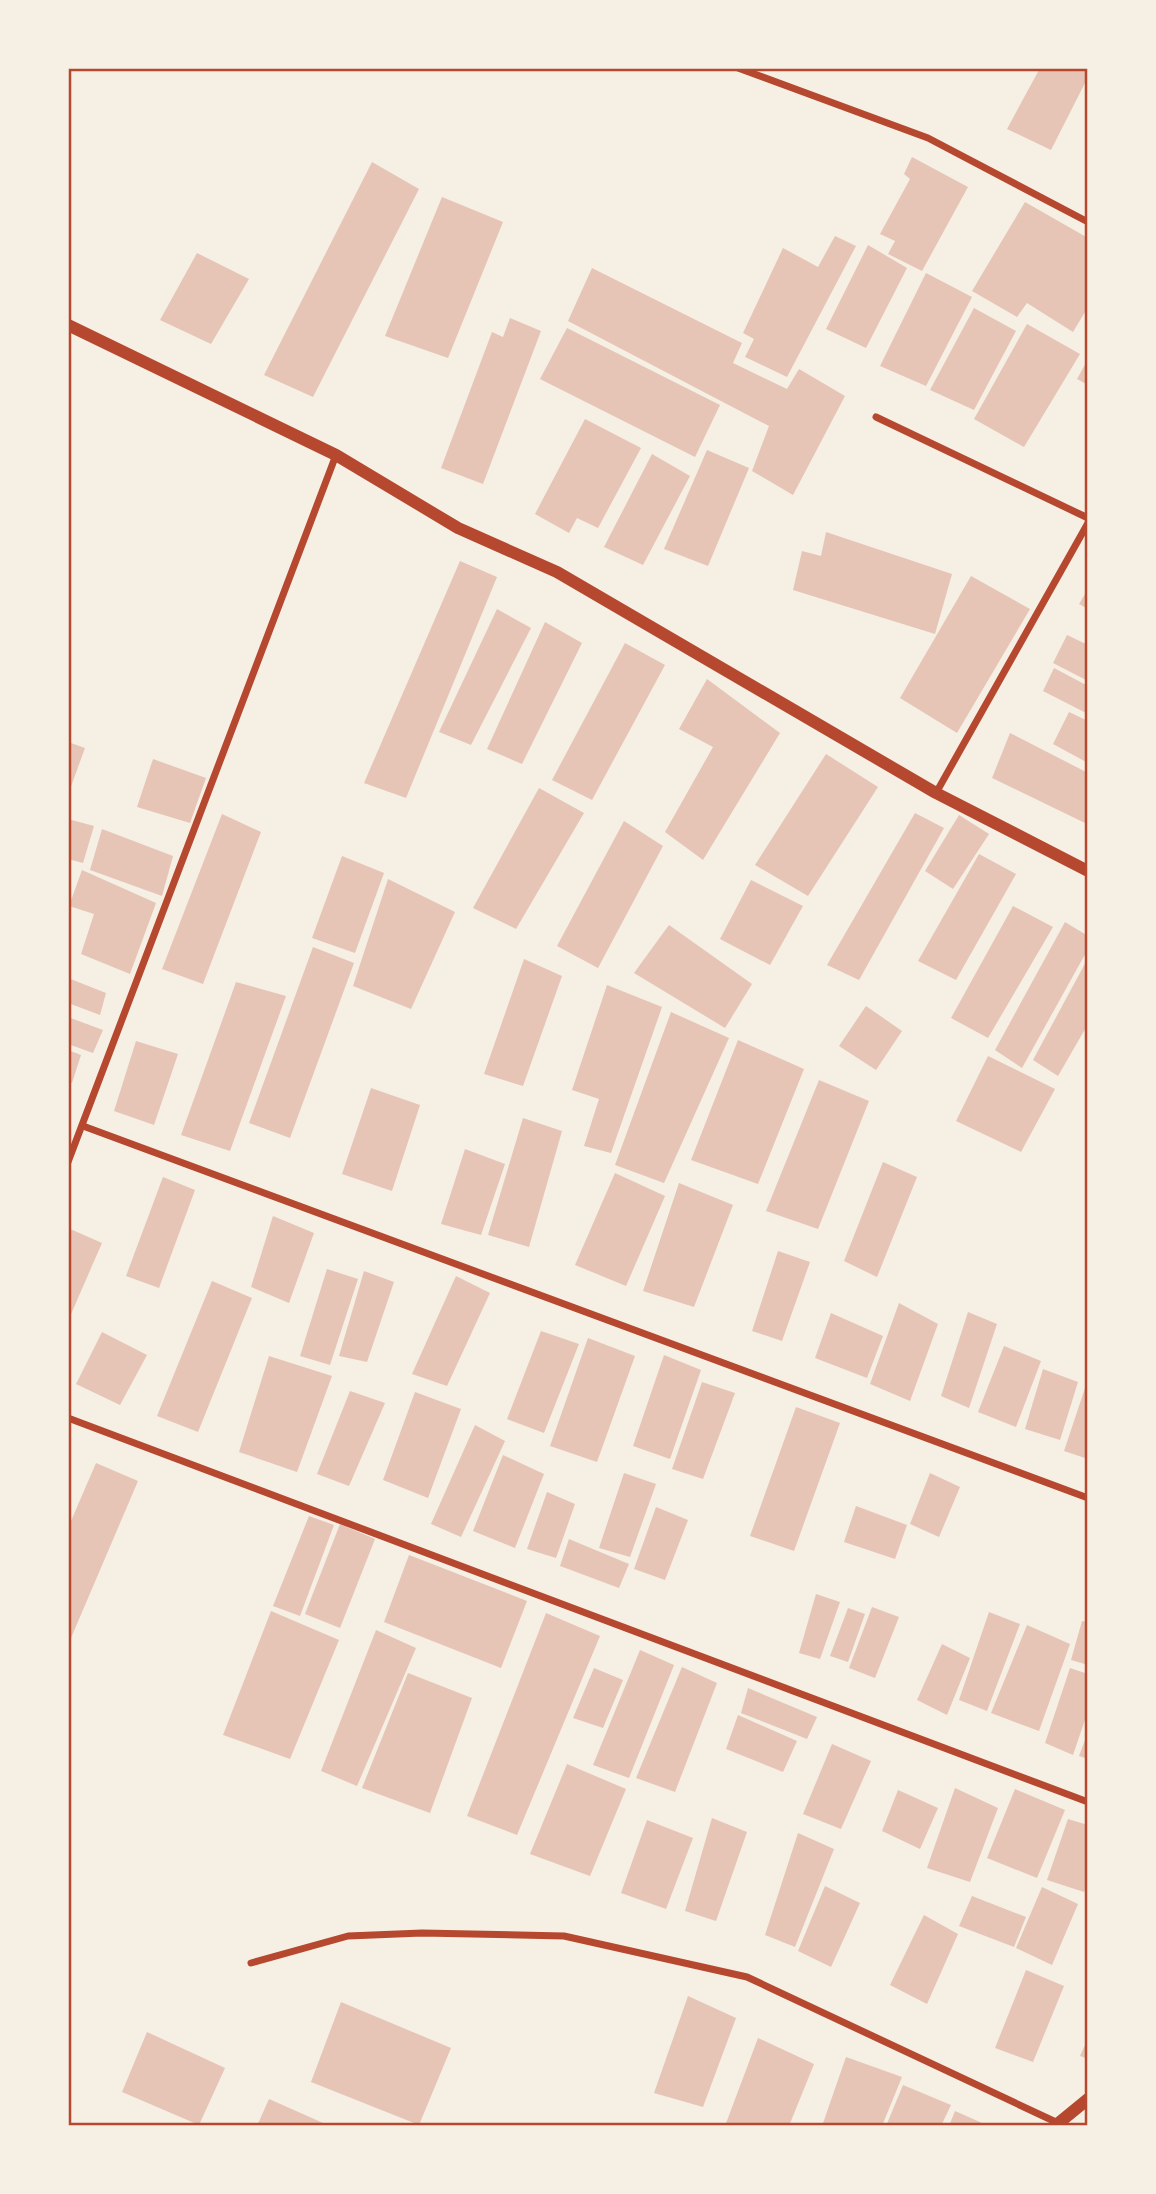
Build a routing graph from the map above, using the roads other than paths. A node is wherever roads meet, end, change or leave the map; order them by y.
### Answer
1 (738, 68) edge
2 (1088, 222) edge
3 (68, 325) edge
4 (876, 417) dead end
5 (336, 455) junction
6 (1088, 521) edge
7 (936, 793) junction
8 (1088, 871) edge
9 (83, 1126) junction
10 (68, 1162) edge
11 (68, 1418) edge
12 (1088, 1498) edge
13 (1088, 1802) edge
14 (251, 1962) dead end
15 (1088, 2099) edge
16 (1057, 2124) edge

1 - 2 street
3 - 5 street
4 - 6 street
5 - 7 street
5 - 9 street
6 - 7 street
7 - 8 street
9 - 10 street
9 - 12 street
11 - 13 street
14 - 16 street
15 - 16 street

